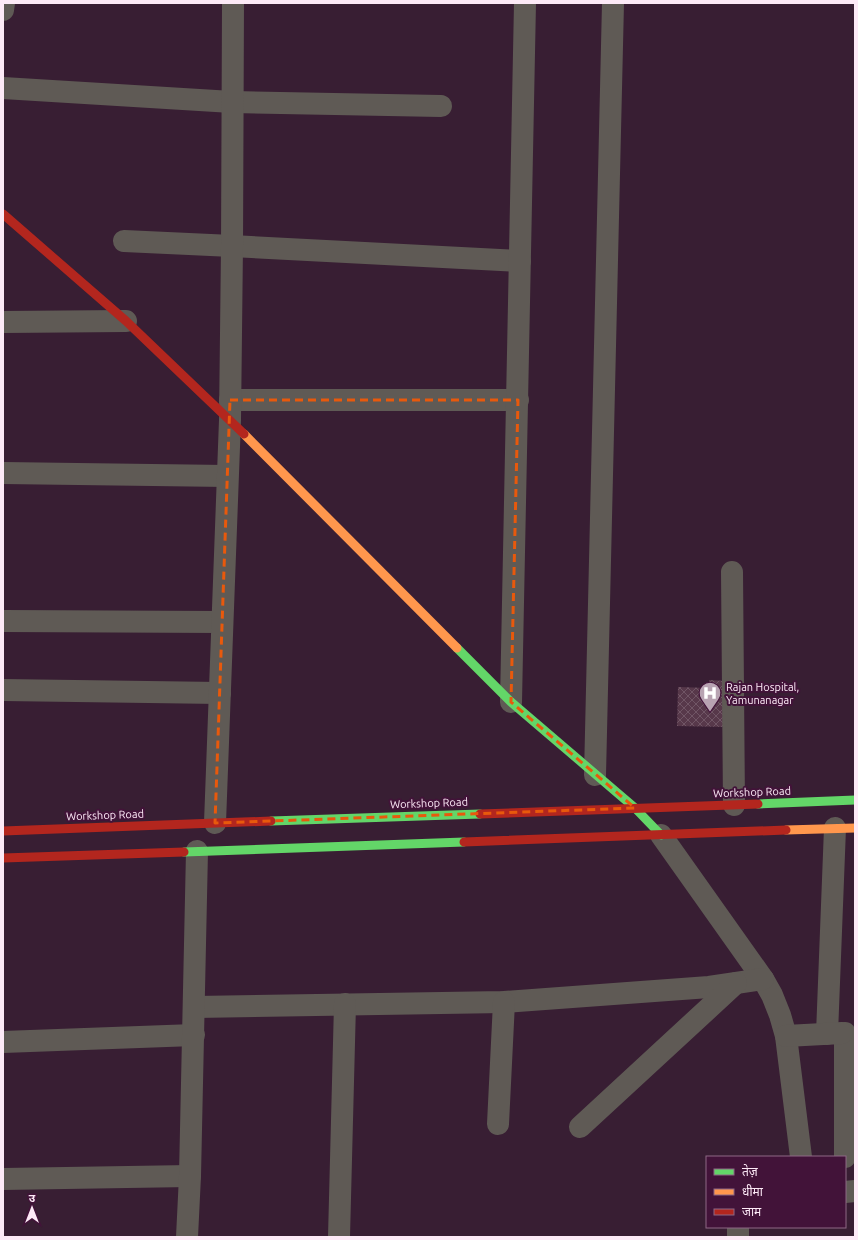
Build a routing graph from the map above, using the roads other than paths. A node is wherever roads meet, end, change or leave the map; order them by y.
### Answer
1 (4, 3) edge
2 (233, 3) edge
3 (525, 3) edge
4 (614, 3) edge
5 (3, 10) edge
6 (3, 88) edge
7 (232, 102) junction
8 (441, 106) dead end
9 (3, 214) edge
10 (124, 241) dead end
11 (232, 246) junction
12 (520, 261) junction
13 (126, 321) junction
14 (3, 322) edge
15 (518, 400) junction
16 (230, 410) junction
17 (3, 473) edge
18 (227, 476) junction
19 (732, 572) dead end
20 (3, 621) edge
21 (222, 622) junction
22 (3, 690) edge
23 (220, 693) junction
24 (511, 702) junction
25 (595, 775) junction
26 (855, 800) edge
27 (734, 805) junction
28 (635, 808) junction
29 (215, 823) junction
30 (845, 828) edge
31 (3, 830) edge
32 (662, 835) junction
33 (197, 851) junction
34 (3, 858) edge
35 (762, 979) junction
36 (736, 983) junction
37 (504, 1002) junction
38 (345, 1004) junction
39 (194, 1007) junction
40 (842, 1033) edge
41 (194, 1035) junction
42 (786, 1036) junction
43 (3, 1042) edge
44 (498, 1124) dead end
45 (580, 1127) dead end
46 (801, 1156) edge
47 (845, 1156) edge
48 (190, 1176) junction
49 (3, 1179) edge
50 (187, 1237) edge
51 (339, 1237) edge

1 - 5 street
2 - 7 street
3 - 12 street
4 - 25 street
6 - 7 street
7 - 8 street
7 - 11 street
9 - 13 main road
10 - 11 street
11 - 12 street
11 - 16 street
12 - 15 street
13 - 14 street
13 - 16 main road
15 - 16 street
15 - 24 street
16 - 18 street
16 - 24 main road
17 - 18 street
18 - 21 street
19 - 27 street
20 - 21 street
21 - 23 street
22 - 23 street
23 - 29 street
24 - 25 main road
25 - 28 main road
26 - 27 main road, Workshop Road
27 - 28 main road, Workshop Road
28 - 29 main road, Workshop Road
28 - 32 main road
29 - 31 main road, Workshop Road
30 - 32 main road
30 - 40 street
32 - 33 main road
32 - 35 street
33 - 34 main road
33 - 39 street
35 - 36 street
35 - 42 street
36 - 37 street
36 - 45 street
37 - 38 street
37 - 44 street
38 - 39 street
38 - 51 street
39 - 41 street
40 - 42 street
40 - 47 street
41 - 43 street
41 - 48 street
42 - 46 street
48 - 49 street
48 - 50 street

